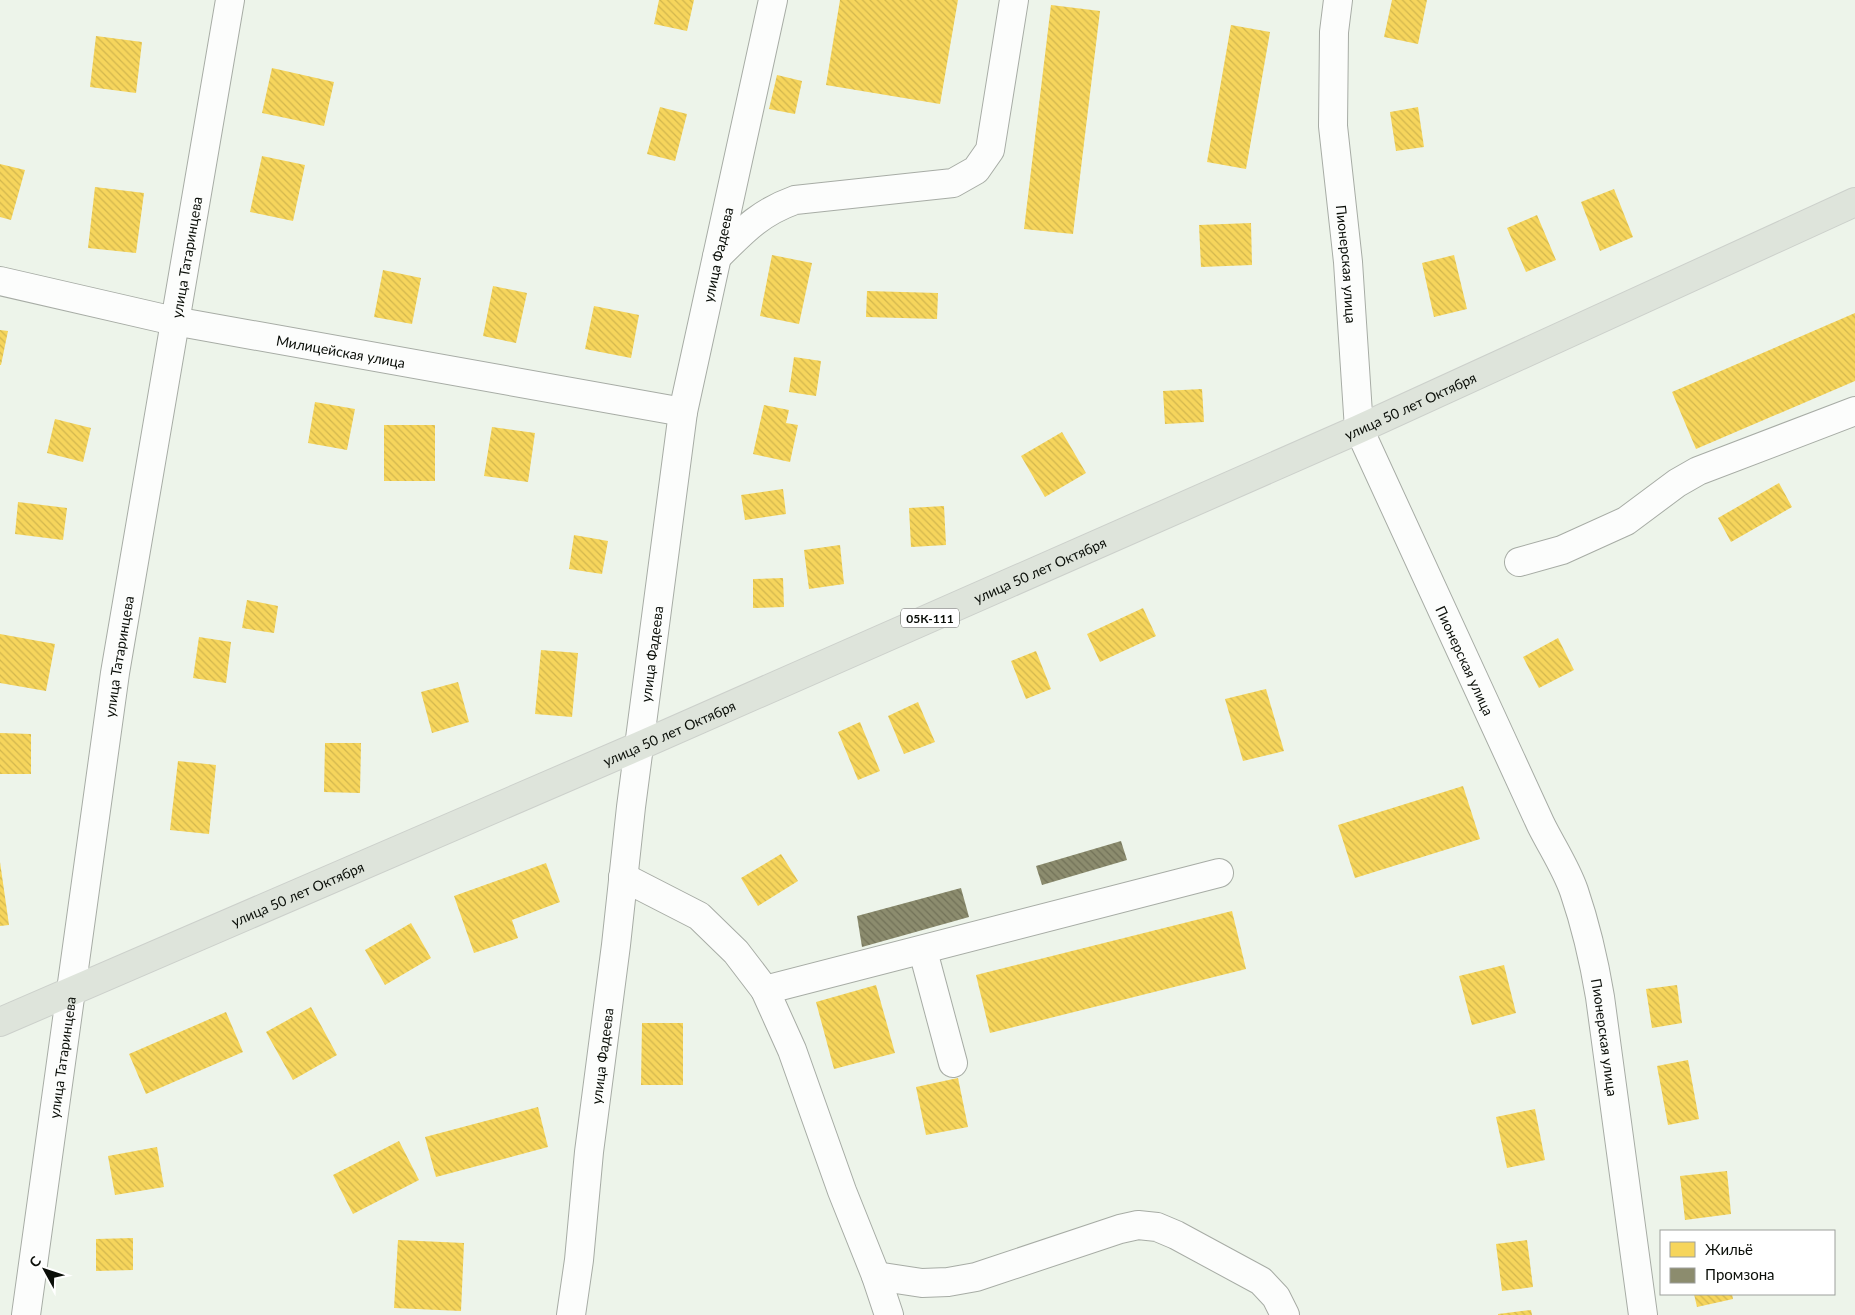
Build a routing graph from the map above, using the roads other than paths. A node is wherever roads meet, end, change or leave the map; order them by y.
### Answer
1 (230, 0) edge
2 (773, 0) edge
3 (1014, 0) edge
4 (1338, 0) edge
5 (1855, 202) edge
6 (717, 257) junction
7 (0, 281) edge
8 (174, 321) junction
9 (1855, 411) edge
10 (683, 412) junction
11 (1359, 429) junction
12 (1519, 562) dead end
13 (639, 746) junction
14 (1219, 874) dead end
15 (623, 877) junction
16 (923, 951) junction
17 (765, 990) junction
18 (70, 993) junction
19 (0, 1022) edge
20 (953, 1063) dead end
21 (876, 1276) junction
22 (26, 1315) edge
23 (571, 1315) edge
24 (889, 1315) edge
25 (1284, 1315) edge
26 (1643, 1315) edge

1 - 8 street, улица Татаринцева
2 - 6 street, улица Фадеева
3 - 6 street
4 - 11 street, Пионерская улица
5 - 11 main road, улица 50 лет Октября / 05К-111
6 - 10 street, улица Фадеева
7 - 8 street, Милицейская улица
8 - 10 street, Милицейская улица
8 - 18 street, улица Татаринцева
9 - 12 street
10 - 13 street, улица Фадеева
11 - 13 main road, улица 50 лет Октября / 05К-111
11 - 26 street, Пионерская улица
13 - 15 street, улица Фадеева
13 - 18 main road, улица 50 лет Октября / 05К-111
14 - 16 street
15 - 17 street
15 - 23 street, улица Фадеева
16 - 17 street
16 - 20 street
17 - 21 street
18 - 19 main road, улица 50 лет Октября / 05К-111
18 - 22 street, улица Татаринцева
21 - 24 street
21 - 25 street

